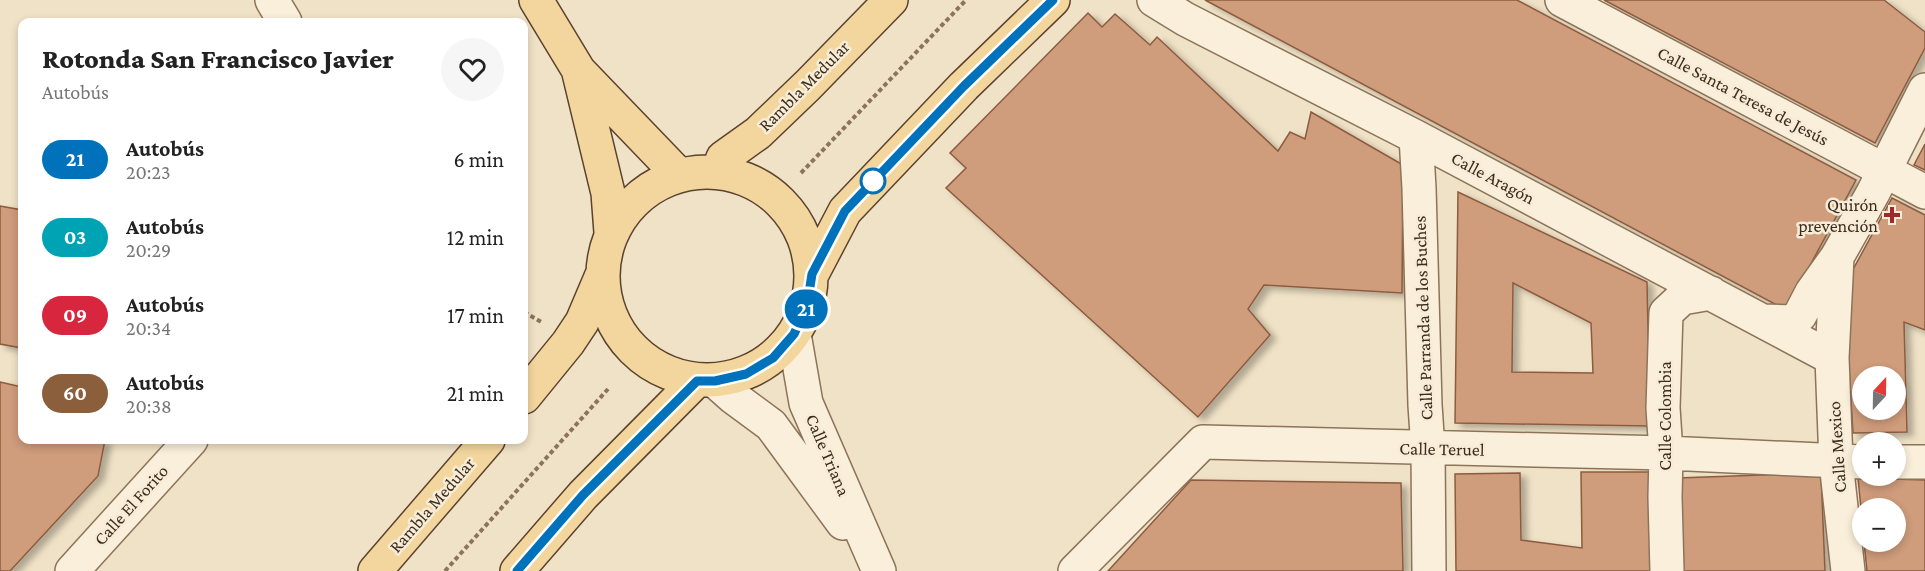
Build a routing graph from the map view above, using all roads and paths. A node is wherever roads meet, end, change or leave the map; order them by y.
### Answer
1 (272, 0) edge
2 (536, 0) edge
3 (891, 0) edge
4 (966, 0) edge
5 (1053, 0) edge
6 (1154, 0) edge
7 (1562, 0) edge
8 (283, 18) edge
9 (579, 71) junction
10 (1925, 90) edge
11 (1416, 137) junction
12 (718, 171) junction
13 (1883, 171) junction
14 (801, 172) dead end
15 (679, 175) junction
16 (1925, 192) edge
17 (611, 232) junction
18 (1837, 257) junction
19 (812, 274) junction
20 (602, 275) junction
21 (1710, 293) junction
22 (528, 314) edge
23 (1763, 321) junction
24 (549, 326) dead end
25 (794, 334) junction
26 (1832, 358) junction
27 (706, 381) junction
28 (608, 389) dead end
29 (528, 392) edge
30 (187, 444) edge
31 (485, 444) edge
32 (1428, 448) junction
33 (1666, 453) junction
34 (1850, 462) edge
35 (1906, 462) edge
36 (1925, 462) edge
37 (72, 571) edge
38 (375, 571) edge
39 (445, 571) edge
40 (517, 571) edge
41 (878, 571) edge
42 (1075, 571) edge
43 (1429, 571) edge
44 (1667, 571) edge
45 (1848, 571) edge

1 - 8 street
2 - 9 main road
3 - 12 main road, Rambla Medular
4 - 14 path
5 - 19 main road
6 - 11 street, Calle Aragón
7 - 13 street, Calle Santa Teresa de Jesús
9 - 15 main road
9 - 17 main road
10 - 13 street
11 - 21 street, Calle Aragón
11 - 32 street, Calle Parranda de los Buches
12 - 15 main road
12 - 19 main road
13 - 16 street, Calle Santa Teresa de Jesús
13 - 18 street
15 - 17 main road
17 - 20 main road
18 - 23 street
18 - 26 street, Calle Mexico
19 - 25 main road
20 - 27 main road
20 - 29 main road
21 - 23 street, Calle Aragón
21 - 33 street, Calle Colombia
22 - 24 path
23 - 26 street, Calle Aragón
25 - 27 main road
25 - 41 street, Calle Triana
26 - 34 street, Calle Mexico
27 - 40 main road
27 - 41 street, Calle Triana
28 - 39 path
30 - 37 street, Calle El Forito
31 - 38 main road, Rambla Medular
32 - 33 street, Calle Teruel
32 - 42 street, Calle Teruel
32 - 43 street, Calle Parranda de los Buches
33 - 34 street, Calle Teruel
33 - 44 street, Calle Colombia
34 - 45 street, Calle Mexico
35 - 36 street

